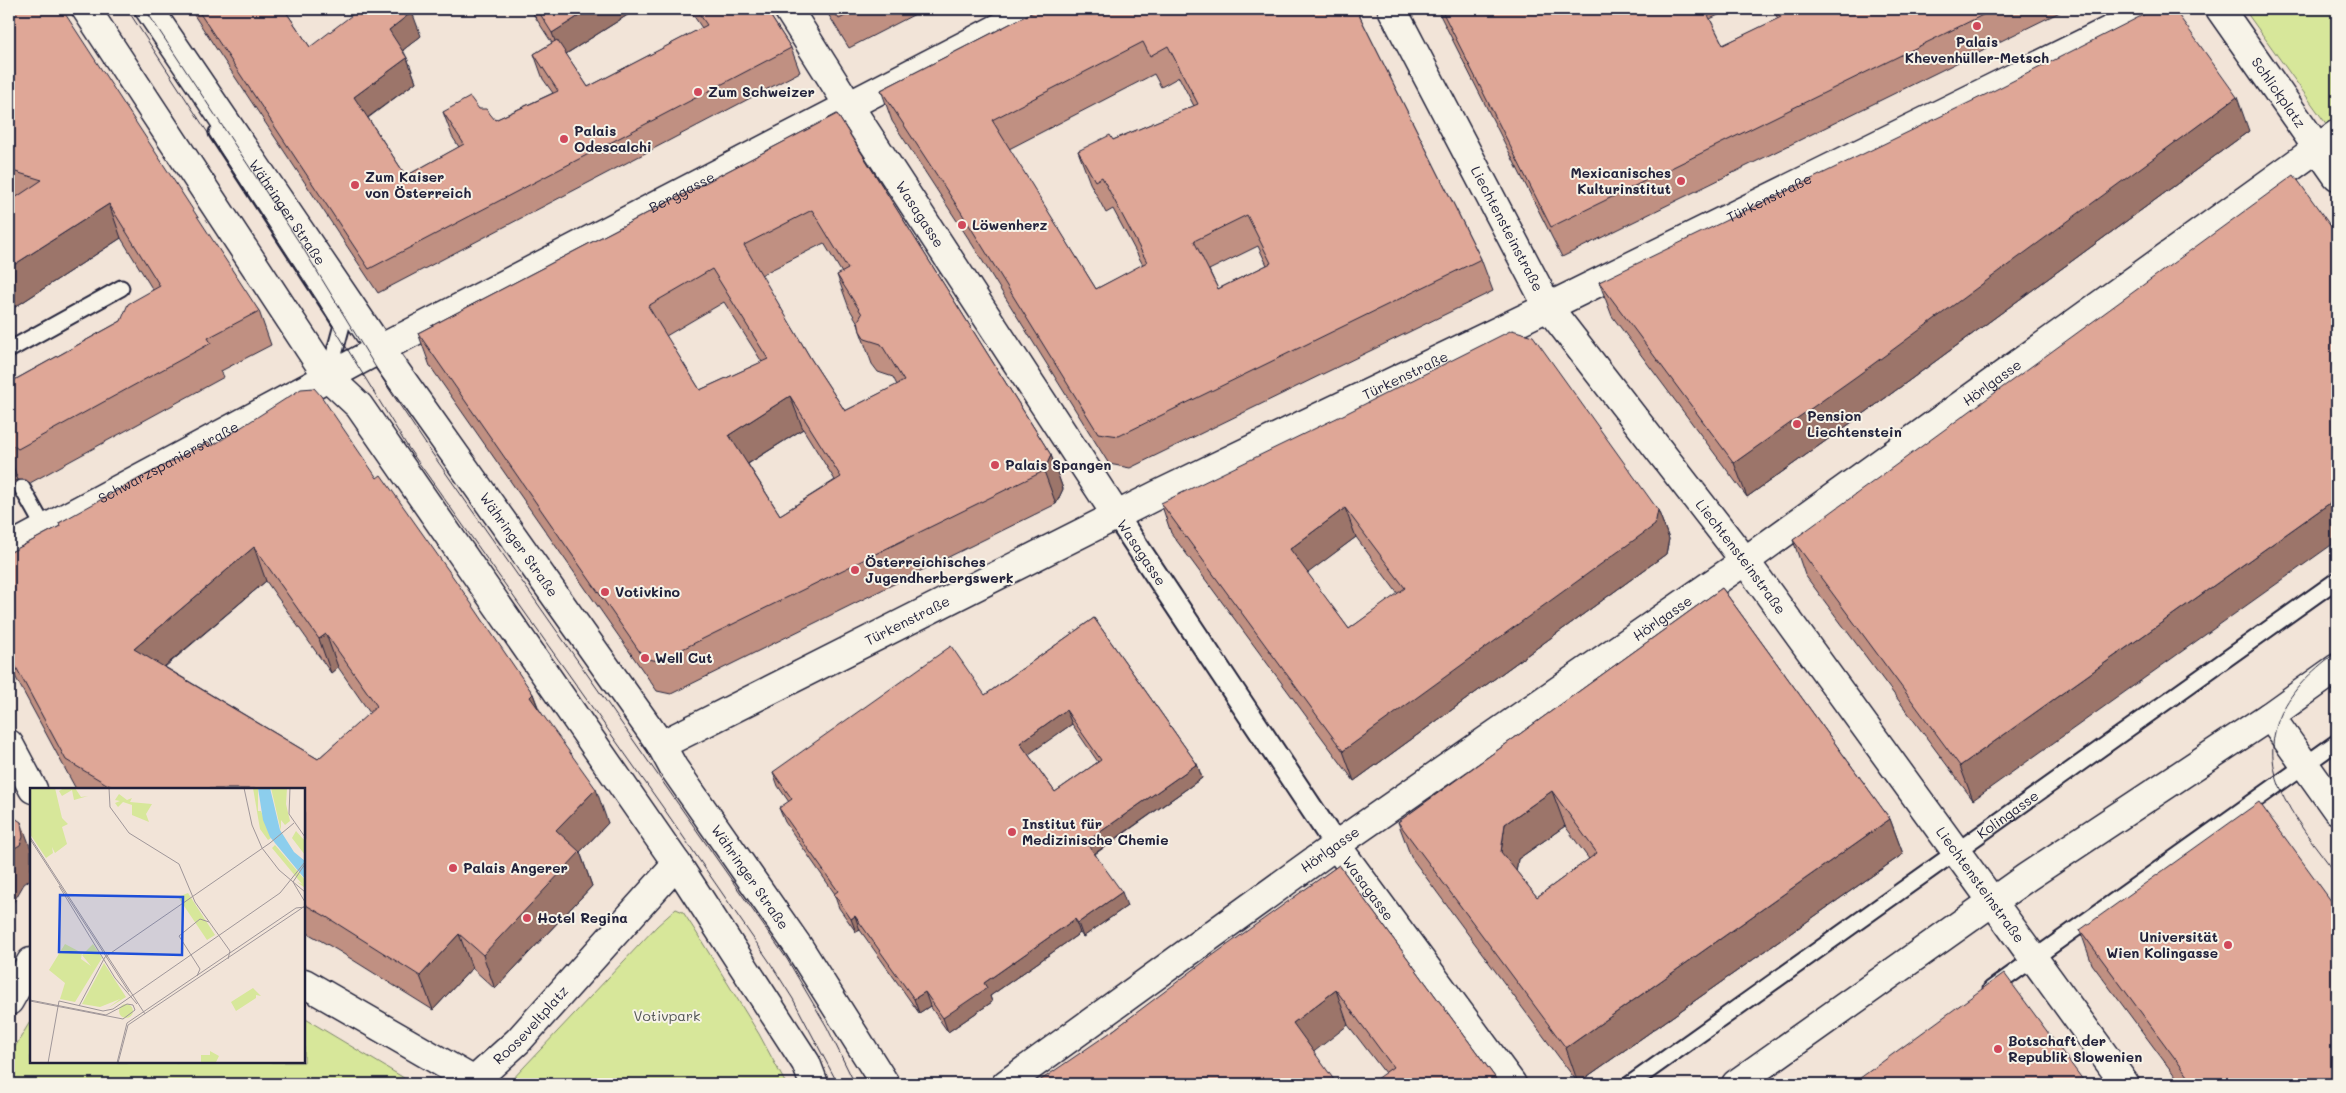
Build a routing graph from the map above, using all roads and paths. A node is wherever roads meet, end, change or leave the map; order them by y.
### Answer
1 (86, 9) edge
2 (135, 9) edge
3 (150, 9) edge
4 (788, 9) edge
5 (1035, 9) edge
6 (1392, 9) edge
7 (2152, 9) edge
8 (2220, 9) edge
9 (849, 106) junction
10 (2327, 141) edge
11 (2337, 176) edge
12 (121, 288) dead end
13 (1548, 307) junction
14 (380, 349) junction
15 (9, 350) edge
16 (328, 377) junction
17 (22, 488) edge
18 (1117, 516) junction
19 (45, 529) junction
20 (9, 548) edge
21 (1745, 561) junction
22 (2337, 580) edge
23 (2337, 668) edge
24 (2270, 716) junction
25 (2337, 742) edge
26 (9, 744) edge
27 (661, 745) junction
28 (2304, 766) junction
29 (32, 788) edge
30 (2337, 810) edge
31 (1336, 845) junction
32 (1957, 852) junction
33 (677, 864) junction
34 (1993, 901) junction
35 (2035, 958) junction
36 (30, 964) edge
37 (305, 984) edge
38 (1979, 998) edge
39 (9, 1000) edge
40 (814, 1084) edge
41 (885, 1084) edge
42 (1006, 1084) edge
43 (1512, 1084) edge
44 (1630, 1084) edge
45 (1736, 1084) edge
46 (2125, 1084) edge

1 - 16 street
2 - 16 lane, Währinger Straße
3 - 14 street, Währinger Straße
4 - 9 street, Wasagasse
5 - 9 street, Berggasse
6 - 13 street, Liechtensteinstraße
7 - 13 street, Türkenstraße
8 - 10 street, Schlickplatz
9 - 14 street, Berggasse
9 - 18 street, Wasagasse
10 - 11 street, Schlickplatz
10 - 21 street, Hörlgasse
12 - 15 lane
13 - 18 street, Türkenstraße
13 - 21 street, Liechtensteinstraße
14 - 16 street, Berggasse
14 - 27 street, Währinger Straße
16 - 19 street, Schwarzspanierstraße
16 - 33 street
17 - 19 lane
18 - 27 street, Türkenstraße
18 - 31 street, Wasagasse
19 - 20 street, Schwarzspanierstraße
21 - 31 street, Hörlgasse
21 - 32 street, Liechtensteinstraße
22 - 32 lane, Kolingasse
23 - 24 street
24 - 28 street
24 - 34 street
25 - 28 lane
26 - 29 street
27 - 41 street, Währinger Straße
28 - 30 street
28 - 35 lane
31 - 42 street, Hörlgasse
31 - 43 street, Wasagasse
32 - 34 street, Liechtensteinstraße
32 - 44 lane, Kolingasse
33 - 37 street, Rooseveltplatz
33 - 40 street
34 - 35 street, Liechtensteinstraße
34 - 45 street
35 - 38 lane
35 - 46 street, Liechtensteinstraße
36 - 39 street

